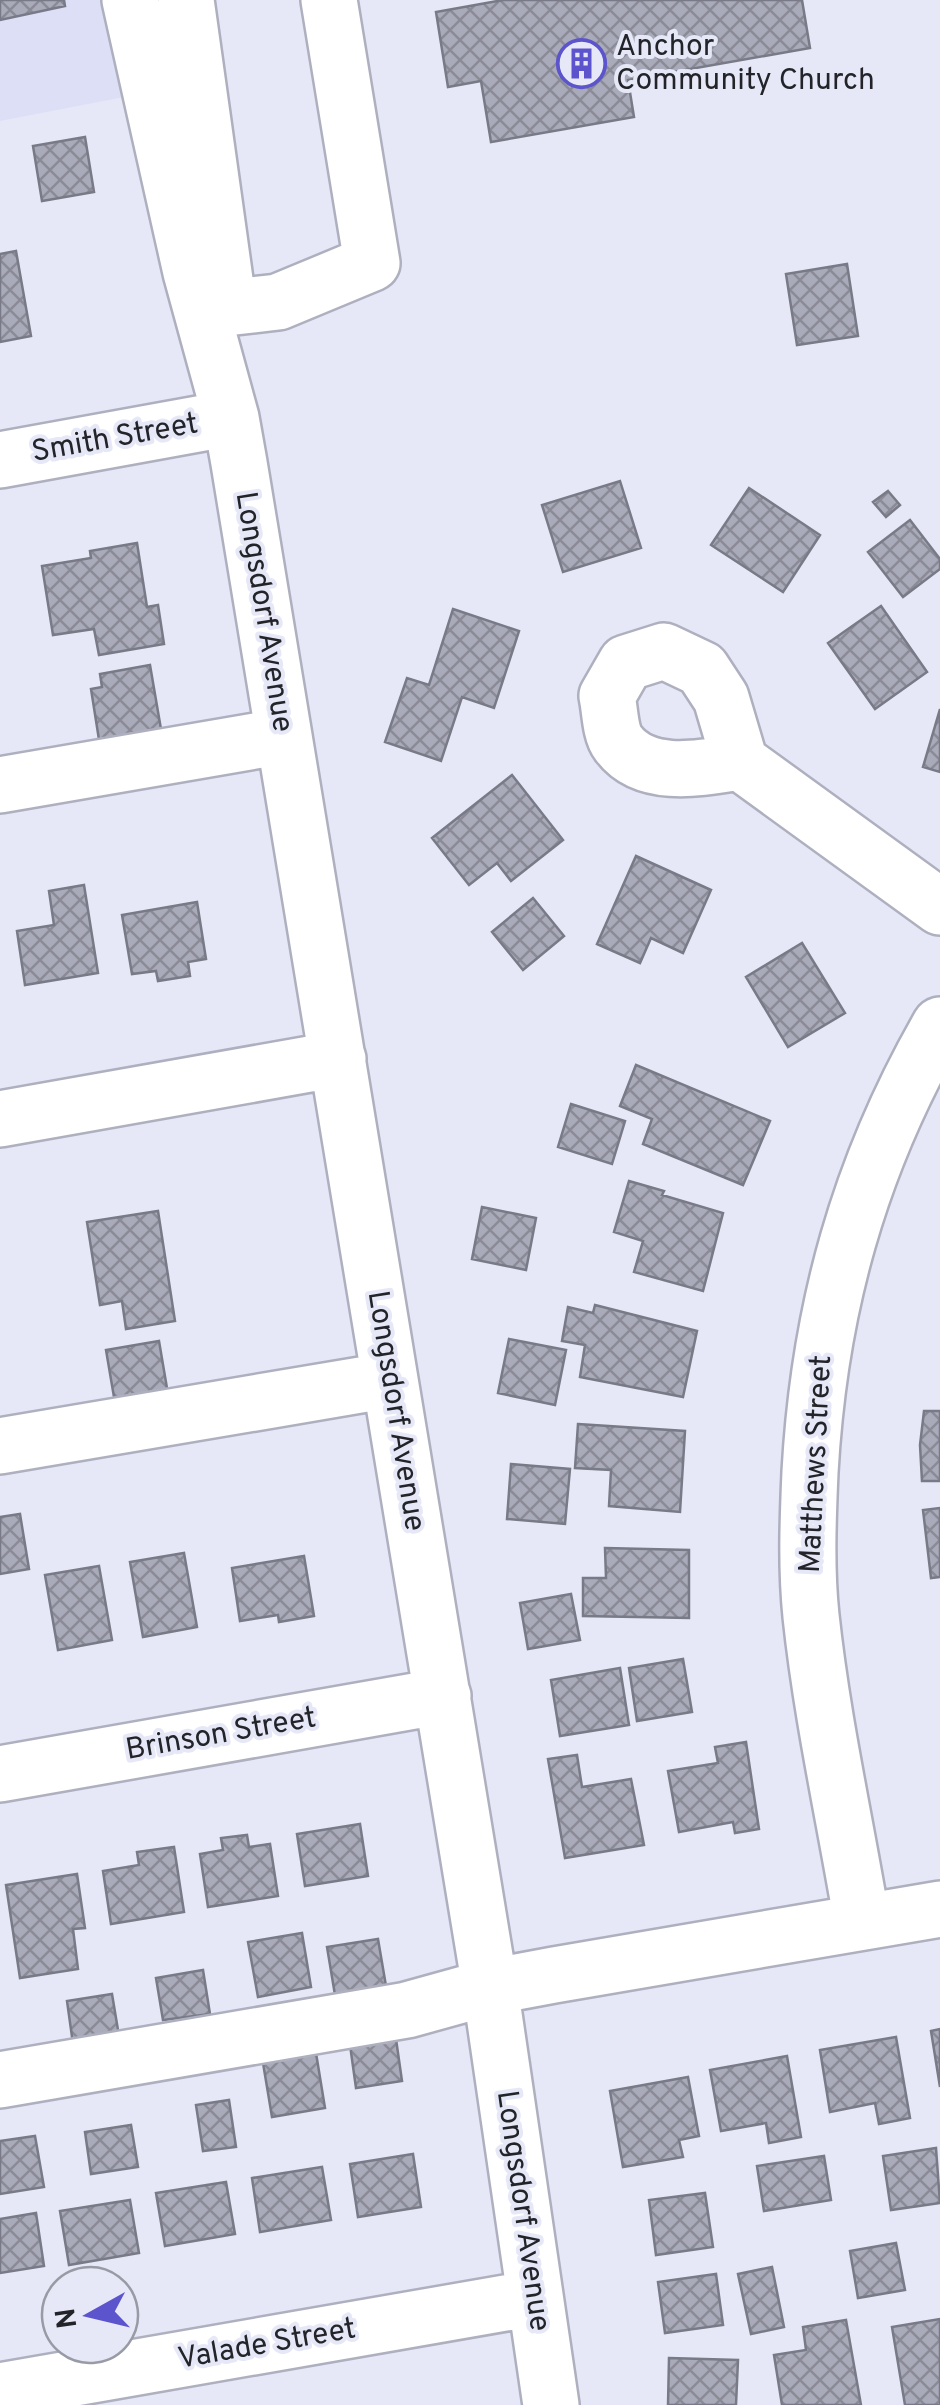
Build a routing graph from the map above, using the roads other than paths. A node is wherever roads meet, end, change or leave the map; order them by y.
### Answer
1 (130, 0) edge
2 (186, 0) edge
3 (329, 0) edge
4 (226, 308) junction
5 (231, 418) junction
6 (0, 460) edge
7 (284, 736) junction
8 (740, 762) dead end
9 (0, 785) edge
10 (940, 907) edge
11 (940, 1025) edge
12 (338, 1059) junction
13 (0, 1118) edge
14 (390, 1380) junction
15 (0, 1446) edge
16 (442, 1696) junction
17 (0, 1774) edge
18 (940, 1909) edge
19 (862, 1922) junction
20 (490, 1987) junction
21 (0, 2080) edge
22 (534, 2298) junction
23 (0, 2391) edge
24 (551, 2405) edge

1 - 5 street, Longsdorf Avenue
2 - 4 street, Longsdorf Avenue
3 - 4 street
4 - 5 street, Longsdorf Avenue
5 - 6 street, Smith Street
5 - 7 street, Longsdorf Avenue
7 - 9 street
7 - 12 street, Longsdorf Avenue
8 - 10 street
11 - 19 street, Matthews Street
12 - 13 street
12 - 14 street, Longsdorf Avenue
14 - 15 street
14 - 16 street, Longsdorf Avenue
16 - 17 street, Brinson Street
16 - 20 street, Longsdorf Avenue
18 - 19 street
19 - 20 street
20 - 21 street
20 - 22 street, Longsdorf Avenue
22 - 23 street, Valade Street
22 - 24 street, Longsdorf Avenue

